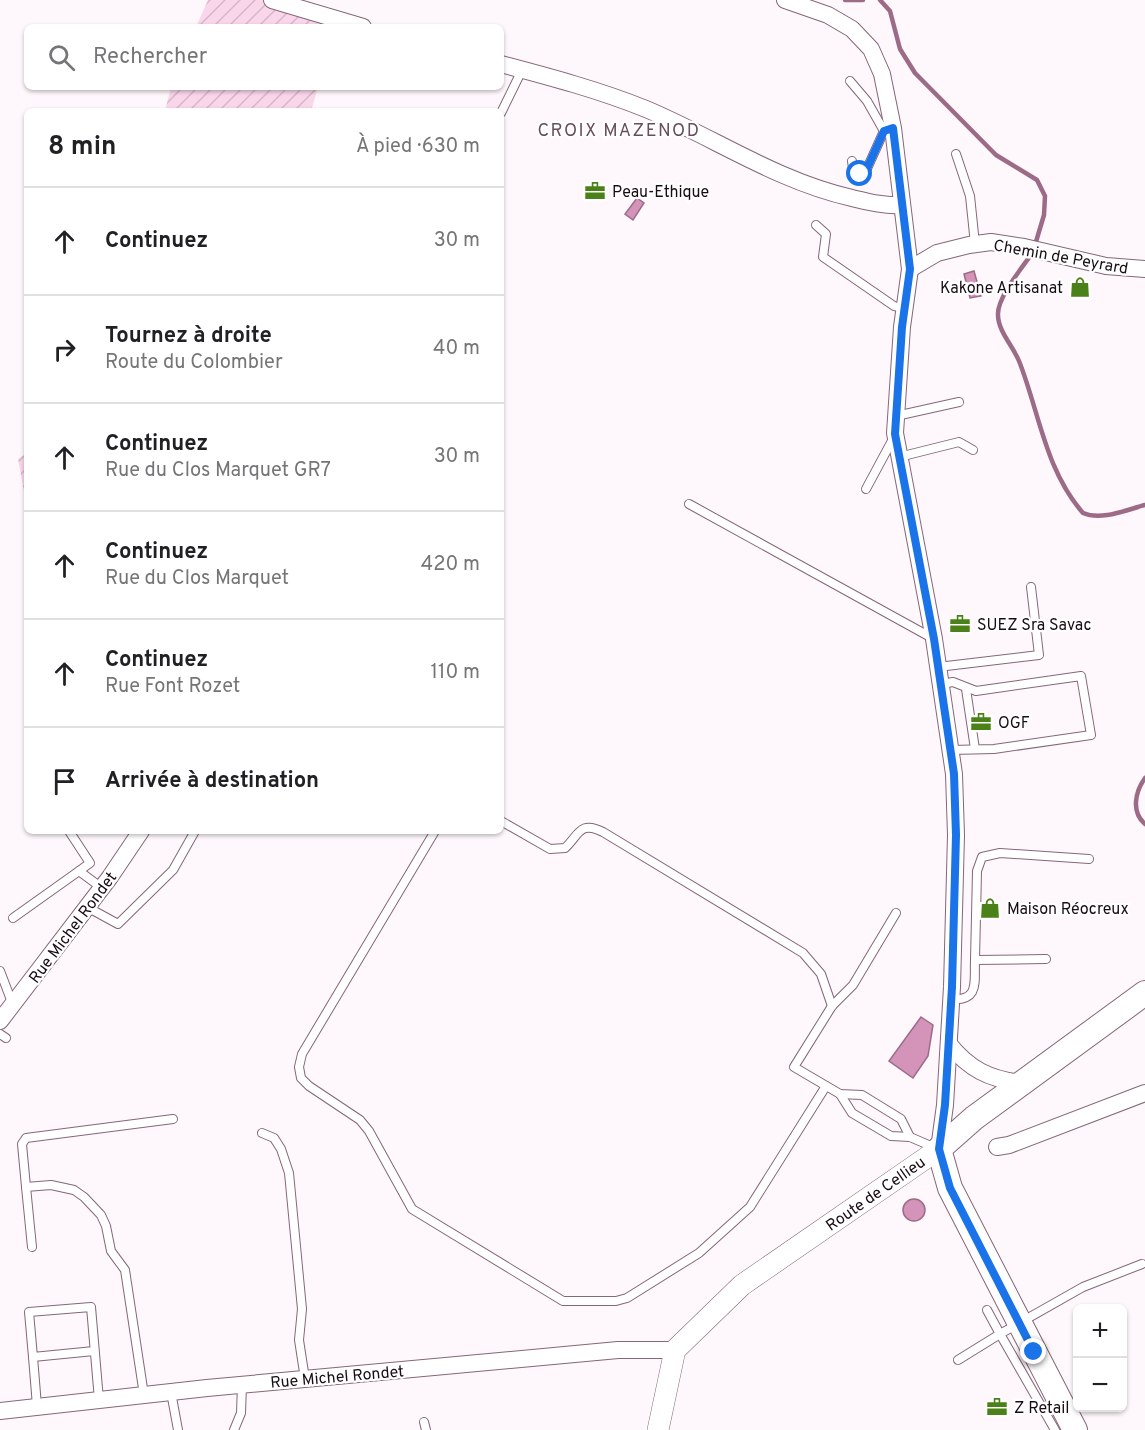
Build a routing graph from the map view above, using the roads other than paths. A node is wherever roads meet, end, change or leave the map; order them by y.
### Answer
1 (785, 0) edge
2 (272, 2) edge
3 (352, 24) edge
4 (504, 65) edge
5 (522, 70) junction
6 (850, 81) dead end
7 (504, 108) edge
8 (888, 130) junction
9 (956, 154) dead end
10 (852, 161) dead end
11 (902, 204) junction
12 (816, 225) dead end
13 (975, 244) junction
14 (910, 269) junction
15 (1145, 269) edge
16 (905, 309) junction
17 (959, 402) dead end
18 (896, 416) junction
19 (895, 434) junction
20 (973, 450) dead end
21 (899, 457) junction
22 (866, 489) dead end
23 (689, 504) dead end
24 (1031, 587) dead end
25 (934, 639) junction
26 (938, 667) junction
27 (941, 684) junction
28 (966, 688) junction
29 (975, 749) junction
30 (951, 750) junction
31 (504, 823) edge
32 (71, 834) edge
33 (139, 834) edge
34 (193, 834) edge
35 (433, 834) edge
36 (1089, 859) dead end
37 (79, 871) junction
38 (102, 888) junction
39 (87, 907) junction
40 (896, 913) dead end
41 (13, 918) dead end
42 (1046, 959) dead end
43 (975, 960) junction
44 (0, 971) edge
45 (1145, 993) edge
46 (951, 999) junction
47 (13, 1005) junction
48 (832, 1006) junction
49 (0, 1021) edge
50 (949, 1044) junction
51 (1021, 1083) junction
52 (826, 1086) junction
53 (1145, 1093) edge
54 (840, 1094) junction
55 (173, 1119) dead end
56 (262, 1133) dead end
57 (910, 1137) junction
58 (997, 1147) dead end
59 (939, 1149) junction
60 (26, 1187) junction
61 (32, 1246) dead end
62 (1142, 1264) dead end
63 (987, 1310) dead end
64 (1009, 1329) junction
65 (675, 1350) junction
66 (94, 1351) junction
67 (33, 1357) junction
68 (958, 1360) dead end
69 (305, 1379) junction
70 (242, 1385) junction
71 (171, 1392) junction
72 (144, 1395) junction
73 (99, 1400) junction
74 (37, 1406) junction
75 (0, 1411) edge
76 (178, 1430) edge
77 (234, 1430) edge
78 (658, 1430) edge
79 (1054, 1430) edge
80 (1075, 1430) edge

1 - 8 street
2 - 3 street
4 - 5 street
5 - 7 lane
5 - 11 street
6 - 8 lane
8 - 10 lane
8 - 11 street
9 - 13 lane
11 - 14 street
12 - 16 lane
13 - 14 street, Chemin de Peyrard
13 - 15 street, Chemin de Peyrard
14 - 16 street
16 - 18 street
17 - 18 lane
18 - 19 street
19 - 21 street
19 - 22 lane
20 - 21 lane
21 - 25 street
23 - 25 lane
24 - 26 lane
25 - 26 street
26 - 27 street
27 - 28 lane
27 - 30 street
28 - 29 lane
28 - 29 lane
29 - 30 lane
30 - 46 street
31 - 48 lane
32 - 37 lane
33 - 38 street, Rue Michel Rondet
34 - 39 lane
35 - 52 lane
36 - 43 lane
37 - 38 lane
37 - 41 lane
38 - 39 street, Rue Michel Rondet
39 - 47 street, Rue Michel Rondet
40 - 48 lane
42 - 43 lane
43 - 46 lane
44 - 47 lane
45 - 51 main road, Route de Cellieu
46 - 50 street
47 - 49 street, Rue Michel Rondet
48 - 52 lane
50 - 51 street
50 - 59 street
51 - 59 main road, Route de Cellieu
52 - 54 lane
53 - 58 street
54 - 57 lane
54 - 57 lane
55 - 60 lane
56 - 69 lane
57 - 59 lane
59 - 64 main road
59 - 65 street, Route de Cellieu
60 - 61 lane
60 - 72 lane
62 - 64 lane
63 - 64 lane
64 - 68 lane
64 - 79 lane
64 - 80 main road
65 - 69 street, Rue Michel Rondet
65 - 78 street
66 - 67 lane
66 - 67 lane
66 - 73 lane
67 - 74 lane
69 - 70 street, Rue Michel Rondet
70 - 71 street, Rue Michel Rondet
70 - 77 lane
71 - 72 street, Rue Michel Rondet
71 - 76 lane
72 - 73 street, Rue Michel Rondet
73 - 74 street, Rue Michel Rondet
74 - 75 street, Rue Michel Rondet

